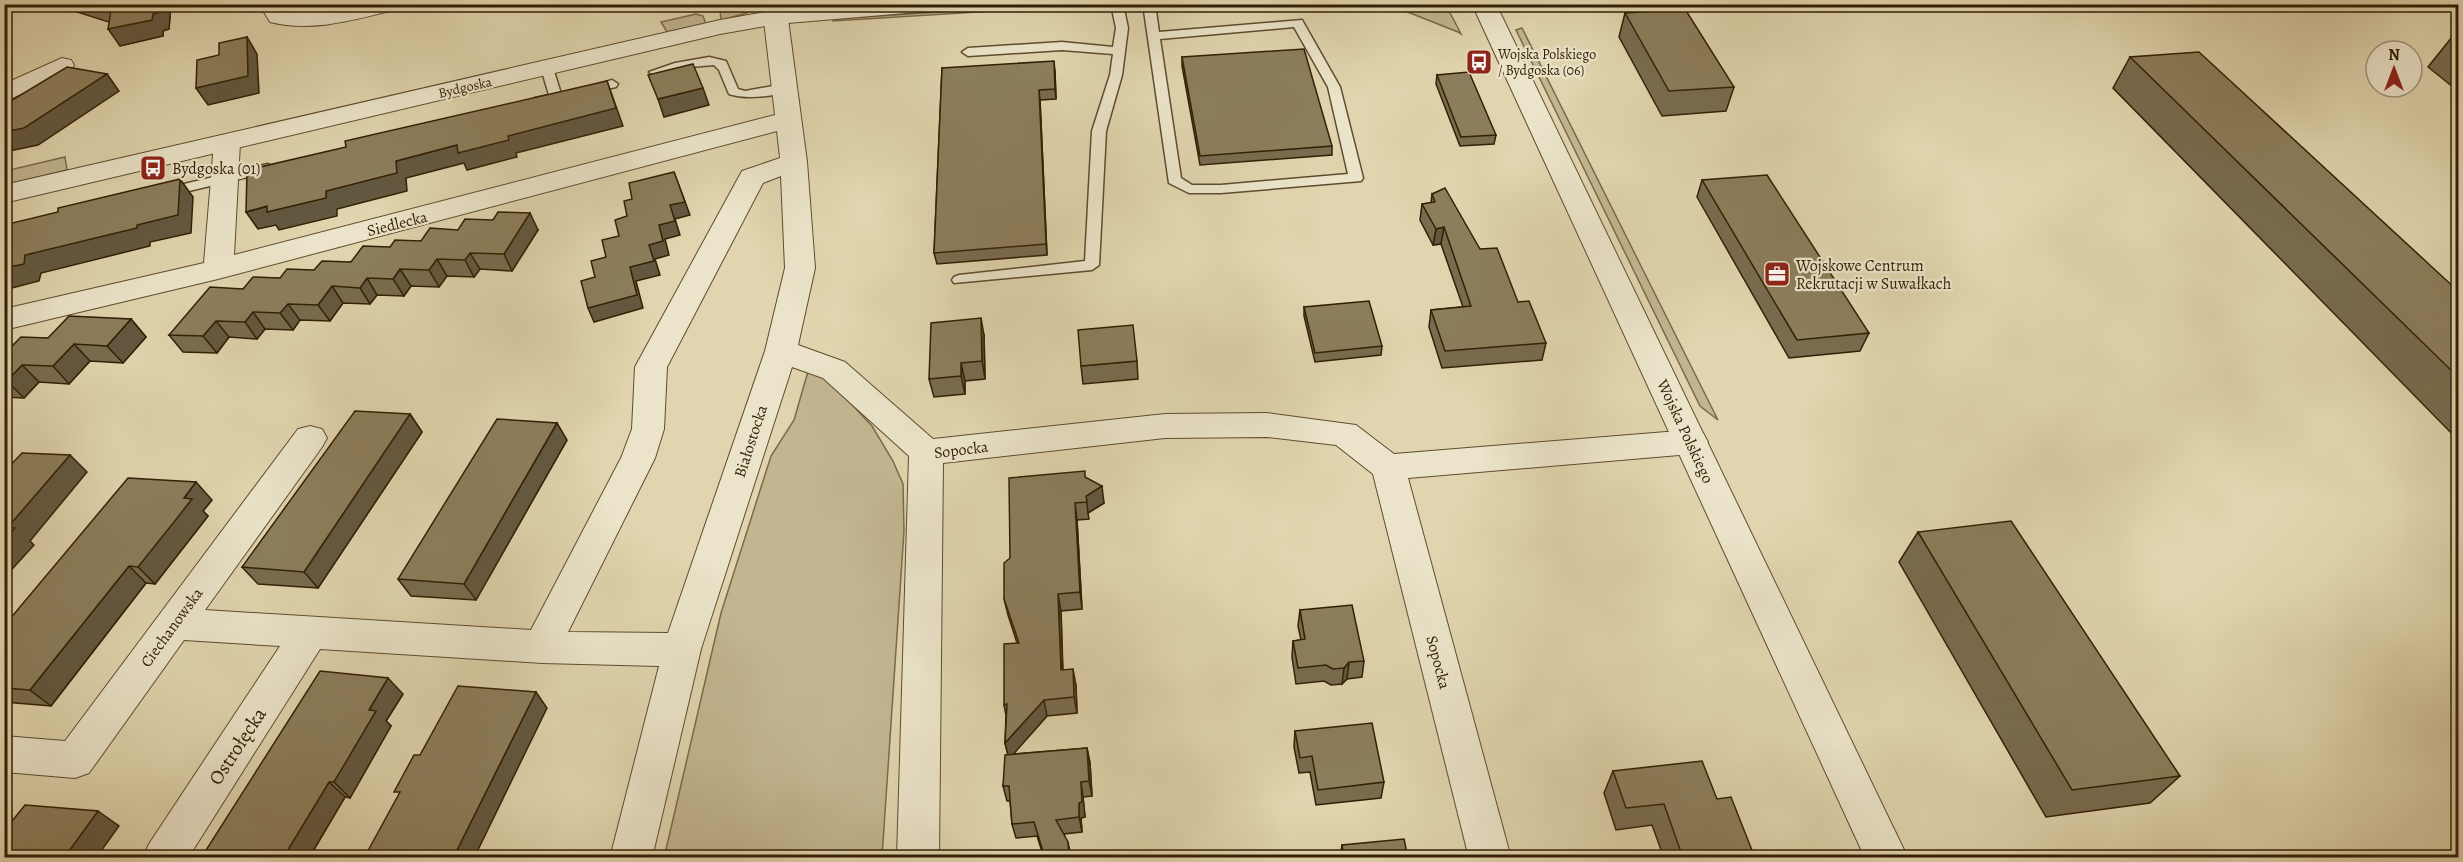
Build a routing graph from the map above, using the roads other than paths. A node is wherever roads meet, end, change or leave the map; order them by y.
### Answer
1 (270, 4) edge
2 (390, 4) edge
3 (930, 4) edge
4 (1117, 4) edge
5 (1149, 4) edge
6 (1484, 4) edge
7 (775, 11) edge
8 (1153, 36) junction
9 (1119, 51) junction
10 (968, 52) dead end
11 (62, 65) dead end
12 (547, 68) junction
13 (656, 72) edge
14 (612, 84) dead end
15 (4, 94) edge
16 (556, 97) junction
17 (786, 104) junction
18 (522, 106) edge
19 (227, 142) junction
20 (794, 162) junction
21 (282, 165) edge
22 (225, 179) junction
23 (4, 194) edge
24 (155, 195) edge
25 (218, 269) junction
26 (959, 280) dead end
27 (4, 320) edge
28 (781, 351) junction
29 (310, 438) dead end
30 (1691, 442) junction
31 (926, 452) junction
32 (1388, 467) junction
33 (173, 624) junction
34 (309, 634) junction
35 (542, 647) junction
36 (682, 649) junction
37 (4, 754) edge
38 (164, 858) edge
39 (631, 858) edge
40 (918, 858) edge
41 (1490, 858) edge
42 (1887, 858) edge

1 - 2 street
3 - 7 street, Bydgoska
4 - 9 lane
5 - 8 lane
6 - 30 street, Wojska Polskiego
7 - 12 street, Bydgoska
7 - 17 street, Białostocka
8 - 8 lane
9 - 10 lane
9 - 26 lane
11 - 15 street
12 - 16 lane
12 - 19 street, Bydgoska
13 - 17 lane
14 - 16 lane
16 - 18 lane
17 - 20 street, Białostocka
17 - 25 street, Siedlecka
19 - 22 street
19 - 23 street, Bydgoska
20 - 28 street, Białostocka
20 - 35 street
21 - 22 lane
22 - 24 lane
22 - 25 street
25 - 27 street, Siedlecka
28 - 31 street
28 - 36 street, Białostocka
29 - 33 street, Ciechanowska
30 - 32 street
30 - 42 street, Wojska Polskiego
31 - 32 street, Sopocka
31 - 40 street, Sopocka
32 - 41 street, Sopocka
33 - 34 street
33 - 37 street, Ciechanowska
34 - 35 street
34 - 38 street, Ostrołęcka
35 - 36 street
36 - 39 street, Białostocka

